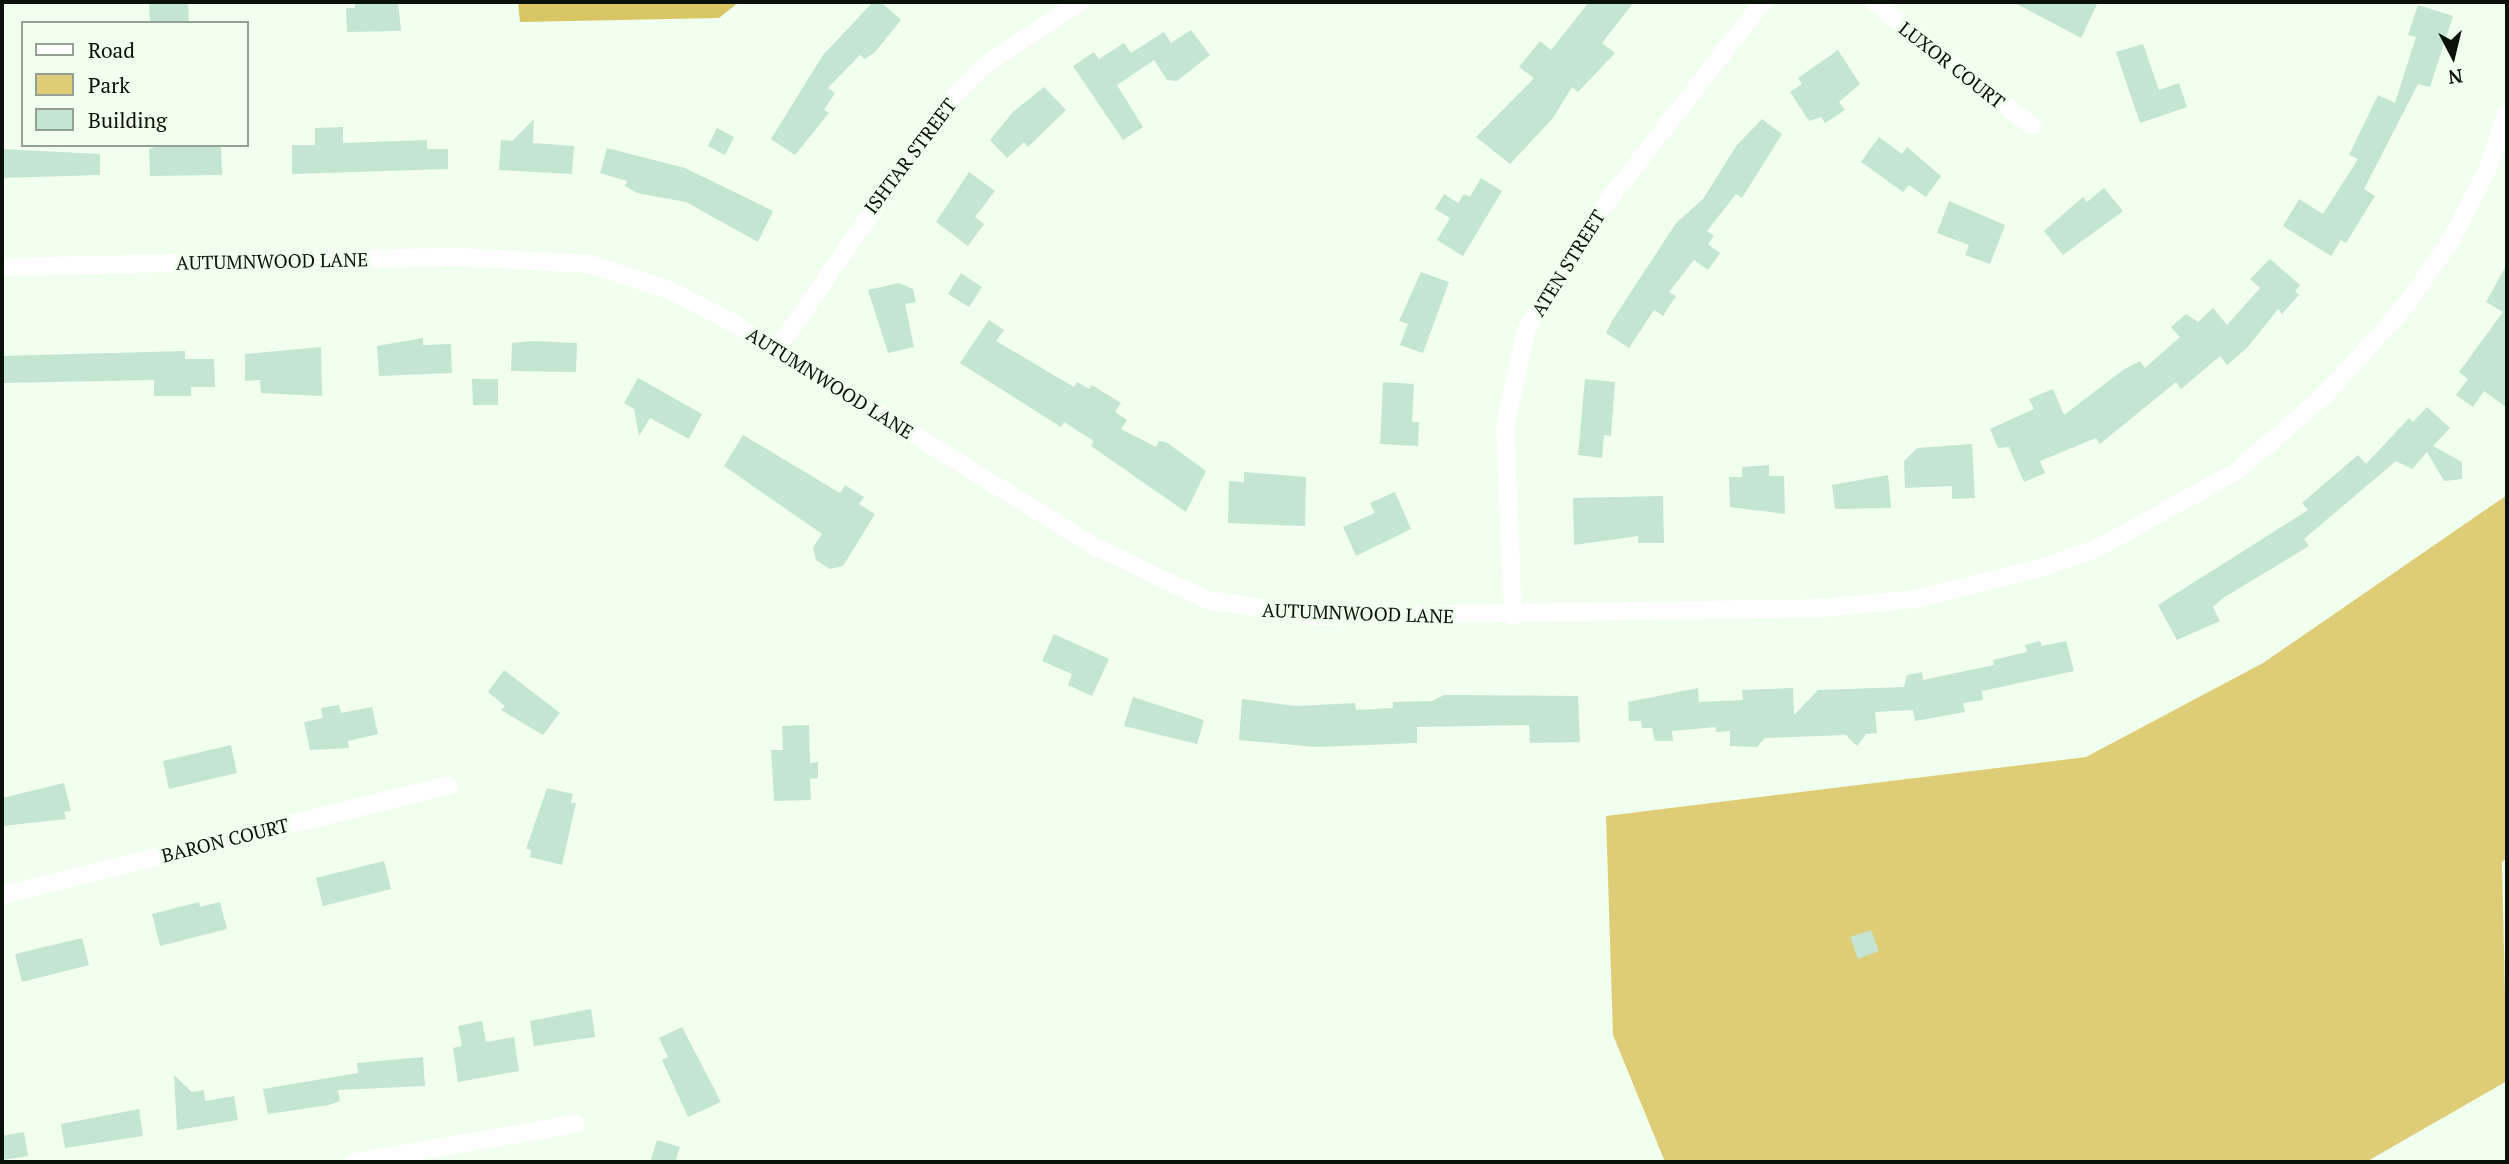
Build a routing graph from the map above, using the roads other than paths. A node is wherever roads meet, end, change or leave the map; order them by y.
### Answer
1 (1080, 2) edge
2 (1763, 2) edge
3 (1874, 2) edge
4 (2507, 114) edge
5 (2032, 126) dead end
6 (2, 267) edge
7 (778, 348) junction
8 (1513, 616) junction
9 (449, 785) dead end
10 (2, 895) edge
11 (576, 1124) dead end
12 (355, 1162) edge

1 - 7 street, ISHTAR STREET
2 - 8 street, ATEN STREET
3 - 5 street, LUXOR COURT
4 - 8 street, AUTUMNWOOD LANE
6 - 7 street, AUTUMNWOOD LANE
7 - 8 street, AUTUMNWOOD LANE
9 - 10 street, BARON COURT
11 - 12 street

